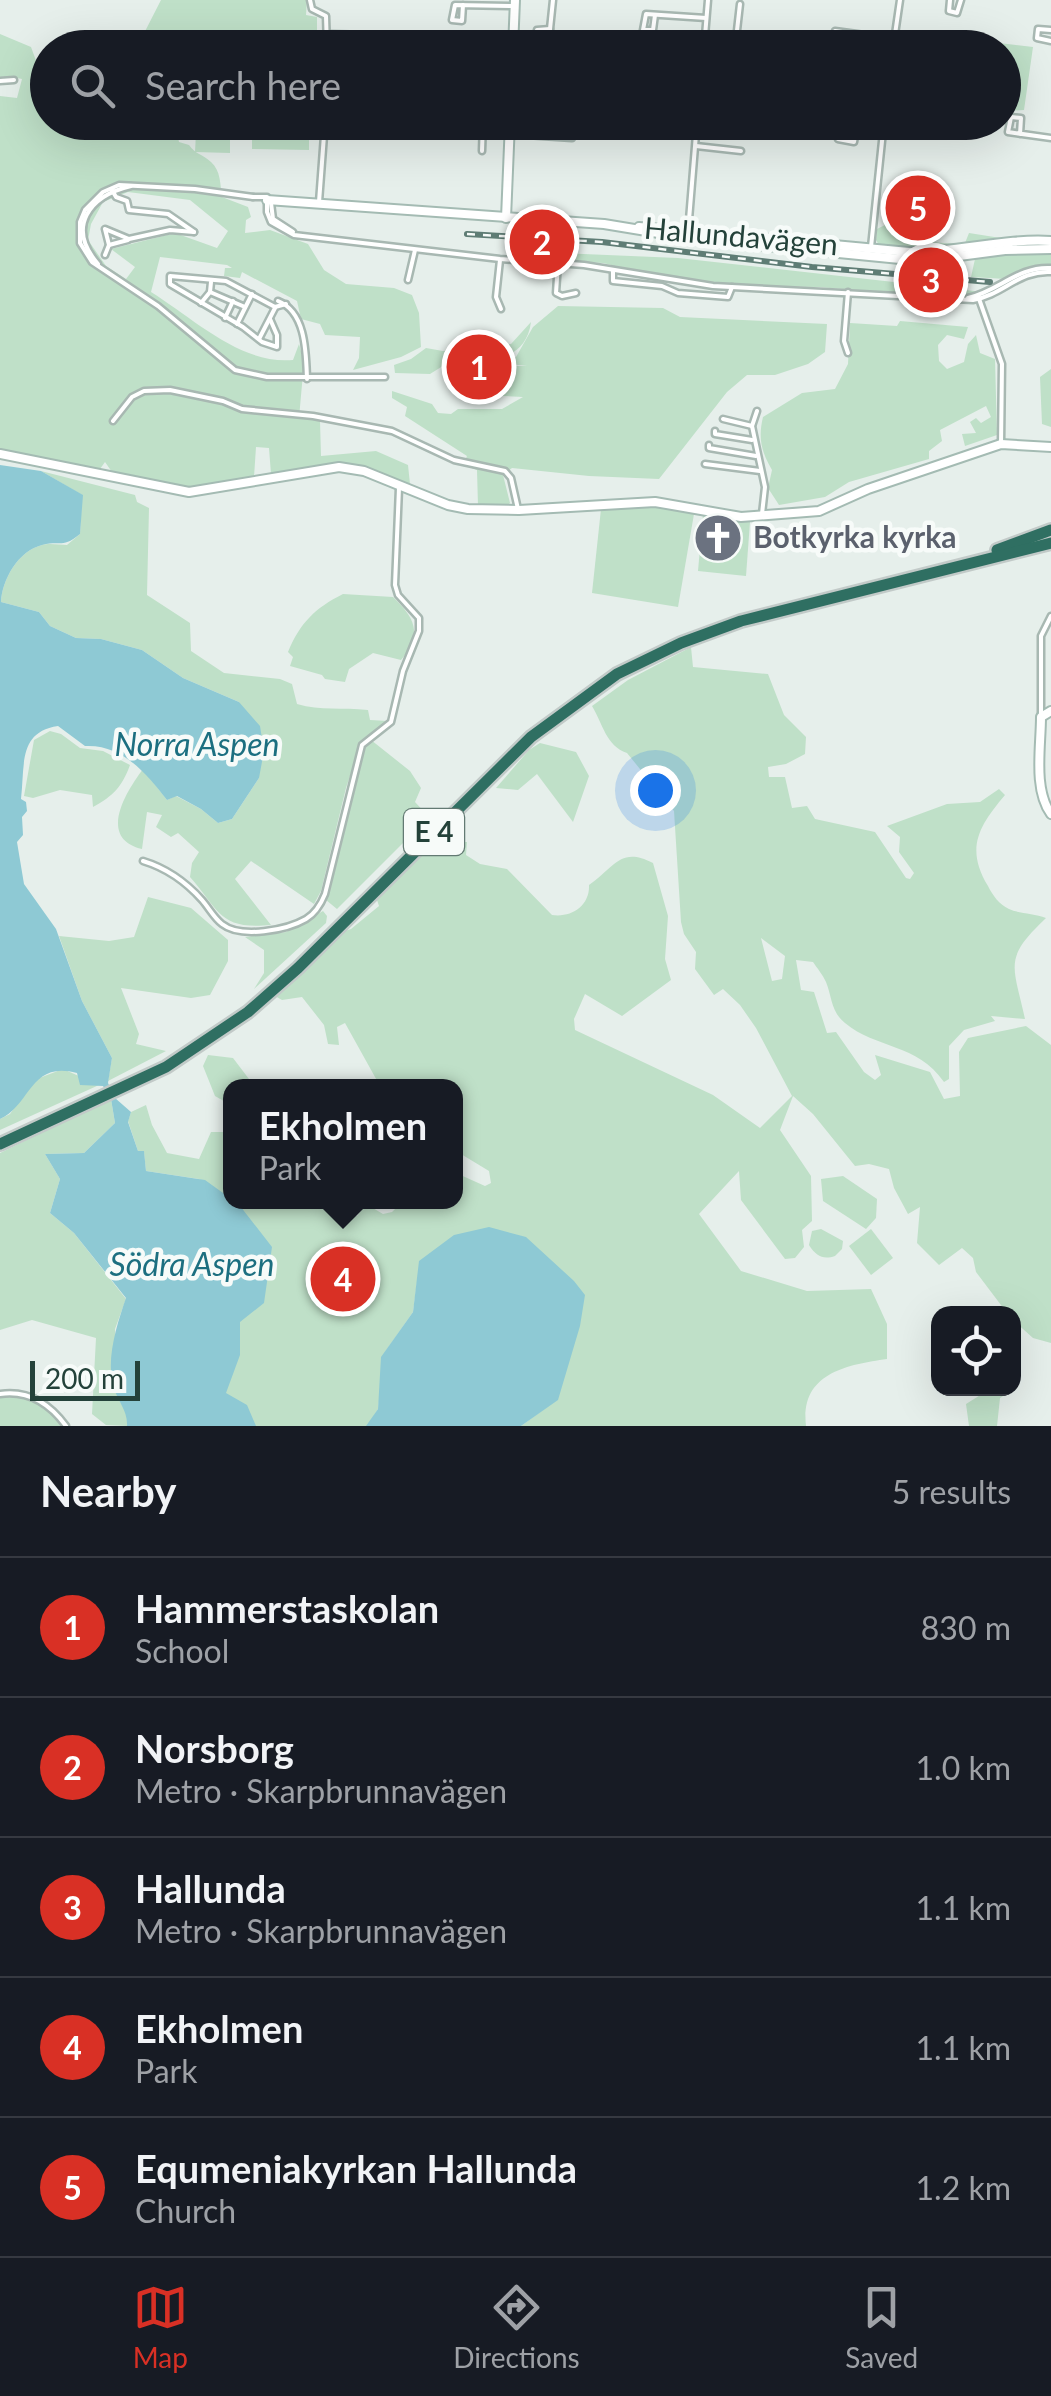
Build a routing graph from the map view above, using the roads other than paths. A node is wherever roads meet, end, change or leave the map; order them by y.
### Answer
1 (310, 0) edge
2 (553, 0) edge
3 (708, 0) edge
4 (900, 0) edge
5 (950, 0) edge
6 (961, 0) edge
7 (515, 3) edge
8 (740, 4) dead end
9 (464, 5) dead end
10 (654, 15) dead end
11 (706, 18) junction
12 (327, 30) edge
13 (514, 30) edge
14 (537, 30) edge
15 (550, 30) joint
16 (705, 30) edge
17 (737, 30) edge
18 (895, 30) edge
19 (1051, 30) edge
20 (1051, 41) edge
21 (14, 80) dead end
22 (0, 81) edge
23 (1021, 134) edge
24 (1051, 138) edge
25 (323, 140) edge
26 (482, 140) edge
27 (510, 140) edge
28 (696, 140) edge
29 (882, 140) edge
30 (695, 146) junction
31 (482, 151) dead end
32 (740, 151) dead end
33 (112, 189) junction
34 (270, 198) junction
35 (318, 202) junction
36 (506, 218) junction
37 (688, 236) junction
38 (130, 239) junction
39 (1051, 243) edge
40 (109, 245) junction
41 (415, 250) junction
42 (870, 252) junction
43 (105, 256) dead end
44 (500, 260) junction
45 (558, 263) junction
46 (613, 270) junction
47 (1051, 270) edge
48 (212, 280) junction
49 (408, 280) dead end
50 (732, 287) junction
51 (210, 292) junction
52 (848, 292) junction
53 (576, 293) dead end
54 (252, 294) junction
55 (979, 298) junction
56 (233, 301) junction
57 (201, 303) junction
58 (277, 304) junction
59 (245, 307) junction
60 (500, 309) dead end
61 (225, 318) junction
62 (270, 319) junction
63 (237, 324) junction
64 (259, 339) junction
65 (848, 352) dead end
66 (385, 377) dead end
67 (306, 378) junction
68 (757, 411) dead end
69 (723, 419) dead end
70 (113, 422) dead end
71 (752, 426) junction
72 (716, 431) dead end
73 (753, 440) junction
74 (1000, 444) junction
75 (709, 446) dead end
76 (1051, 449) edge
77 (0, 454) edge
78 (757, 457) junction
79 (705, 464) dead end
80 (761, 471) junction
81 (399, 484) junction
82 (519, 510) junction
83 (762, 516) junction
84 (1051, 537) edge
85 (1051, 616) edge
86 (1051, 711) edge
87 (1041, 717) junction
88 (1051, 814) edge
89 (143, 861) dead end
90 (0, 1141) edge
91 (0, 1394) edge
92 (66, 1426) edge

1 - 12 street
2 - 15 street
3 - 11 street
4 - 18 street
5 - 6 street
7 - 9 street
7 - 13 main road
8 - 17 street
10 - 11 street
11 - 16 street
14 - 15 street
19 - 20 street
21 - 22 street
23 - 24 street
25 - 35 street
26 - 31 street
27 - 36 main road
28 - 30 street
29 - 42 street
30 - 32 street
30 - 37 street
33 - 34 street, Hallundavägen
33 - 38 street
33 - 67 street
34 - 35 main road, Hallundavägen
34 - 41 street
35 - 36 main road, Hallundavägen
36 - 37 main road, Hallundavägen
37 - 42 main road, Hallundavägen
38 - 40 street
38 - 40 street
39 - 42 main road, Hallundavägen
39 - 42 main road, Hallundavägen
40 - 43 street
41 - 44 street
41 - 49 street
44 - 45 street
44 - 60 street
45 - 46 street
45 - 53 street
46 - 50 street
46 - 50 street
47 - 55 street
48 - 51 street
48 - 54 street
48 - 57 street
50 - 52 street
51 - 56 street
51 - 57 street
52 - 55 street
52 - 65 street
54 - 58 street
54 - 59 street
55 - 74 street
56 - 59 street
56 - 61 street
57 - 61 street
58 - 62 street
58 - 67 street
59 - 63 street
61 - 63 street
62 - 64 street
62 - 64 street
63 - 64 street
66 - 67 street
68 - 71 street
69 - 71 street
70 - 82 street
71 - 73 street
72 - 73 street
73 - 78 street
74 - 76 main road
74 - 83 main road
75 - 78 street
77 - 81 main road
78 - 80 street
79 - 80 street
80 - 83 street
81 - 82 main road
81 - 89 street
82 - 83 main road
84 - 90 highway, E 4
85 - 87 street
86 - 87 main road
87 - 88 main road
91 - 92 street

